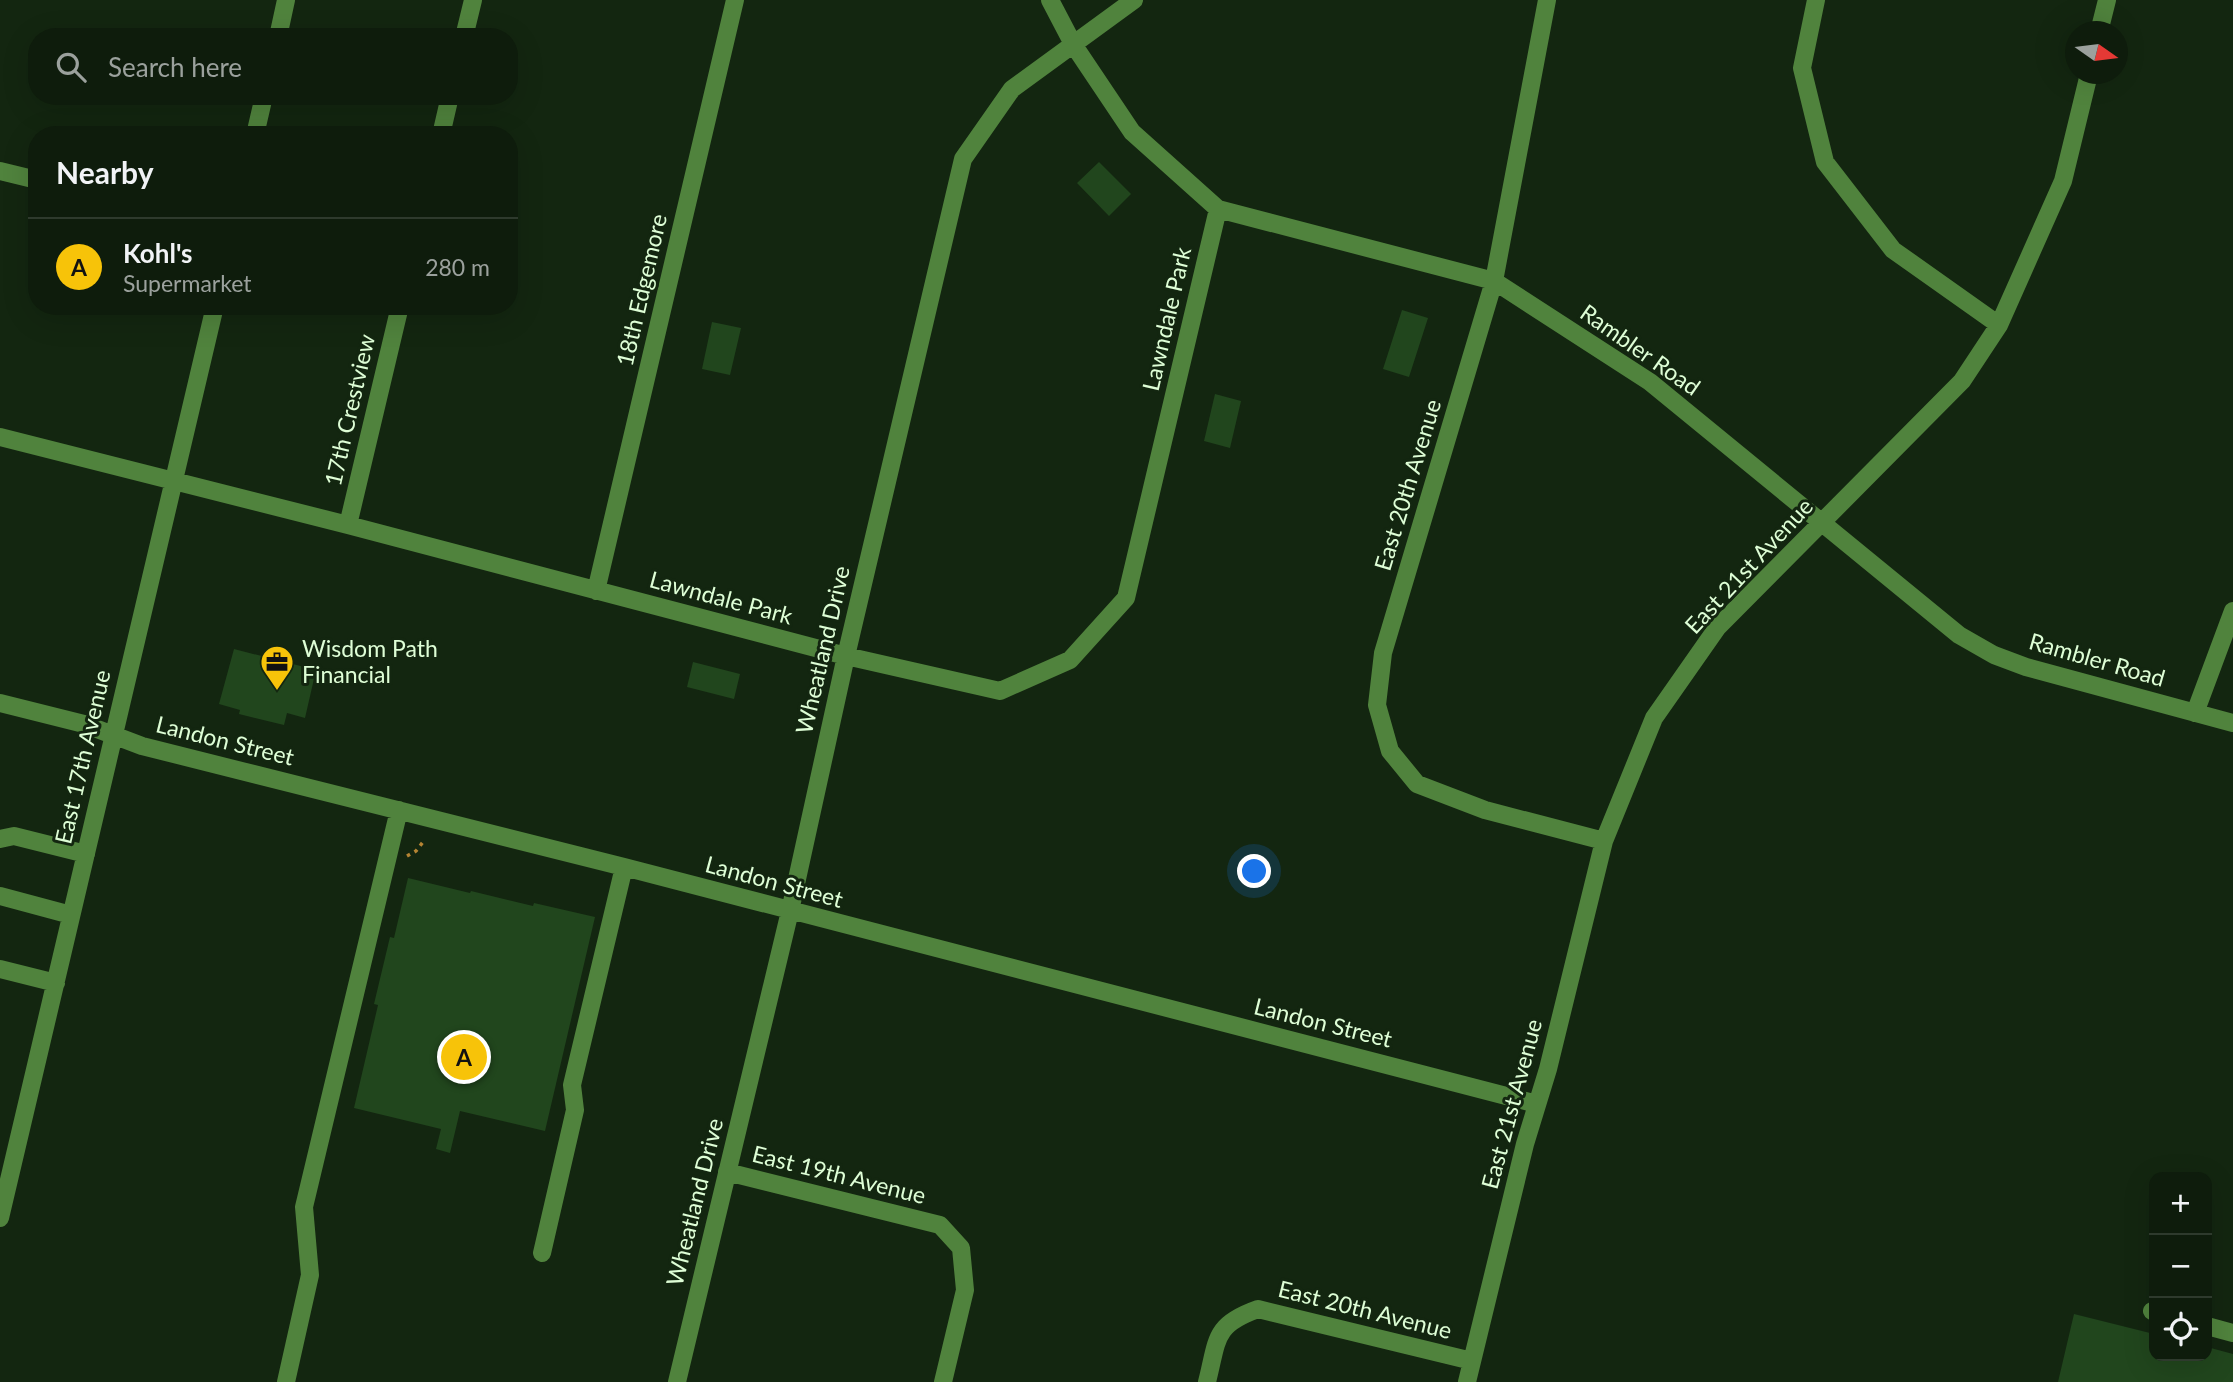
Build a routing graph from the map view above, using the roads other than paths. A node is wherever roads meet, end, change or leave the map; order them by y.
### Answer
1 (286, 0) edge
2 (473, 0) edge
3 (735, 0) edge
4 (1050, 0) edge
5 (1134, 0) edge
6 (1547, 0) edge
7 (1816, 0) edge
8 (2107, 0) edge
9 (2102, 21) edge
10 (280, 28) edge
11 (466, 28) edge
12 (1073, 44) junction
13 (2087, 84) edge
14 (262, 105) edge
15 (448, 105) edge
16 (257, 126) edge
17 (443, 126) edge
18 (0, 171) edge
19 (28, 178) edge
20 (1218, 209) junction
21 (1494, 281) junction
22 (213, 315) edge
23 (398, 315) edge
24 (1999, 325) junction
25 (0, 437) edge
26 (174, 481) junction
27 (1823, 523) junction
28 (348, 525) junction
29 (596, 591) junction
30 (2233, 611) edge
31 (846, 656) junction
32 (0, 703) edge
33 (2195, 713) junction
34 (2233, 723) edge
35 (114, 735) junction
36 (399, 810) junction
37 (0, 839) edge
38 (1604, 841) junction
39 (86, 854) junction
40 (624, 867) junction
41 (0, 896) edge
42 (790, 911) junction
43 (71, 915) junction
44 (0, 969) edge
45 (56, 983) junction
46 (1537, 1104) junction
47 (727, 1172) junction
48 (0, 1218) edge
49 (542, 1254) dead end
50 (2212, 1327) edge
51 (2233, 1333) edge
52 (1472, 1362) junction
53 (286, 1382) edge
54 (677, 1382) edge
55 (943, 1382) edge
56 (1208, 1382) edge
57 (1467, 1382) edge

1 - 10 street
2 - 11 street
3 - 29 street, 18th Edgemore
4 - 12 street, Rambler Road
5 - 12 street, Wheatland Drive
6 - 21 street, East 20th Avenue
7 - 24 street
8 - 9 street
12 - 20 street, Rambler Road
12 - 31 street, Wheatland Drive
13 - 24 street, East 21st Avenue
14 - 16 street
15 - 17 street
18 - 19 street
20 - 21 street, Rambler Road
20 - 31 street, Lawndale Park
21 - 27 street, Rambler Road
21 - 38 street, East 20th Avenue
22 - 26 street, East 17th Avenue
23 - 28 street, 17th Crestview
24 - 27 street, East 21st Avenue
25 - 26 street, Lawndale Park
26 - 28 street, Lawndale Park
26 - 35 street, East 17th Avenue
27 - 33 street, Rambler Road
27 - 38 street, East 21st Avenue
28 - 29 street, Lawndale Park
29 - 31 street, Lawndale Park
30 - 33 street
31 - 42 street, Wheatland Drive
32 - 35 street, Landon Street
33 - 34 street, Rambler Road
35 - 36 street, Landon Street
35 - 39 street, East 17th Avenue
36 - 40 street, Landon Street
36 - 53 street
37 - 39 street
38 - 46 street, East 21st Avenue
39 - 43 street, East 17th Avenue
40 - 42 street, Landon Street
40 - 49 street
41 - 43 street
42 - 46 street, Landon Street
42 - 47 street, Wheatland Drive
43 - 45 street, East 17th Avenue
44 - 45 street
45 - 48 street, East 17th Avenue
46 - 52 street, East 21st Avenue
47 - 54 street, Wheatland Drive
47 - 55 street, East 19th Avenue
50 - 51 street
52 - 56 street, East 20th Avenue
52 - 57 street, East 21st Avenue

